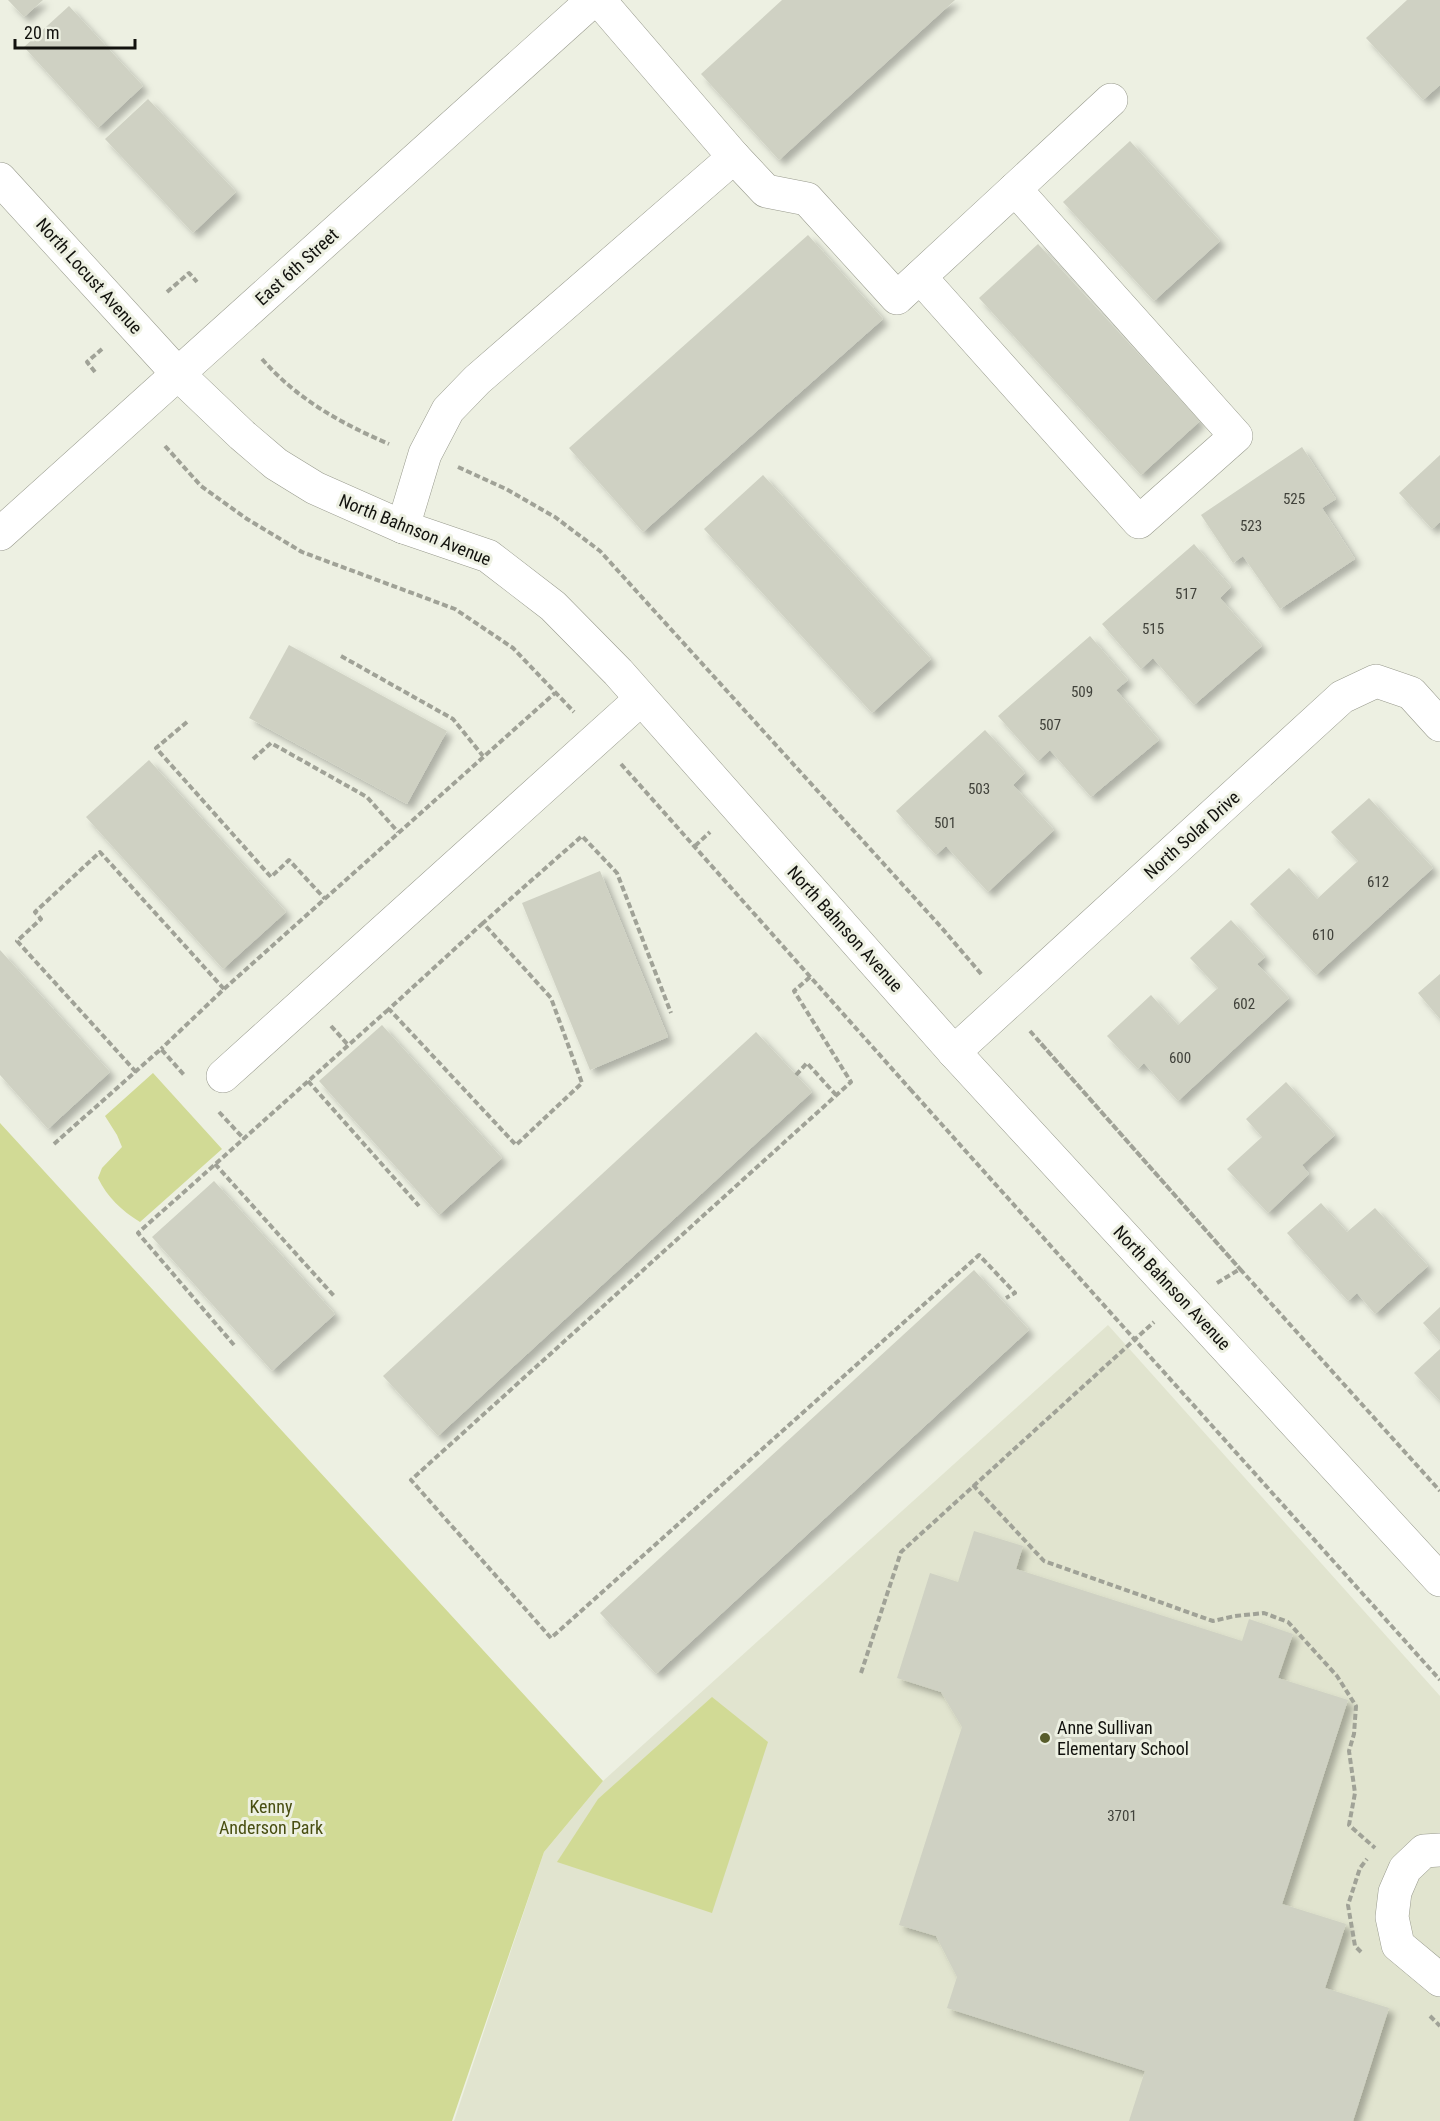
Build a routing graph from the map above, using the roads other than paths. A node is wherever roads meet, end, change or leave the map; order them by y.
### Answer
1 (593, 0) edge
2 (599, 0) edge
3 (1111, 100) dead end
4 (734, 157) junction
5 (0, 179) edge
6 (1015, 189) junction
7 (920, 278) junction
8 (178, 374) junction
9 (403, 527) junction
10 (0, 534) edge
11 (641, 699) junction
12 (1440, 725) edge
13 (954, 1052) junction
14 (218, 1091) road end
15 (1440, 1580) edge
16 (1440, 1850) edge
17 (1440, 1980) edge

1 - 8 street, East 6th Street
2 - 4 street
3 - 6 street
4 - 7 street
4 - 9 street
5 - 8 street, North Locust Avenue
6 - 7 street
6 - 7 street
8 - 9 street, North Bahnson Avenue
8 - 10 street, East 6th Street
9 - 11 street, North Bahnson Avenue
11 - 13 street, North Bahnson Avenue
11 - 14 street
12 - 13 street, North Solar Drive
13 - 15 street, North Bahnson Avenue
16 - 17 street

